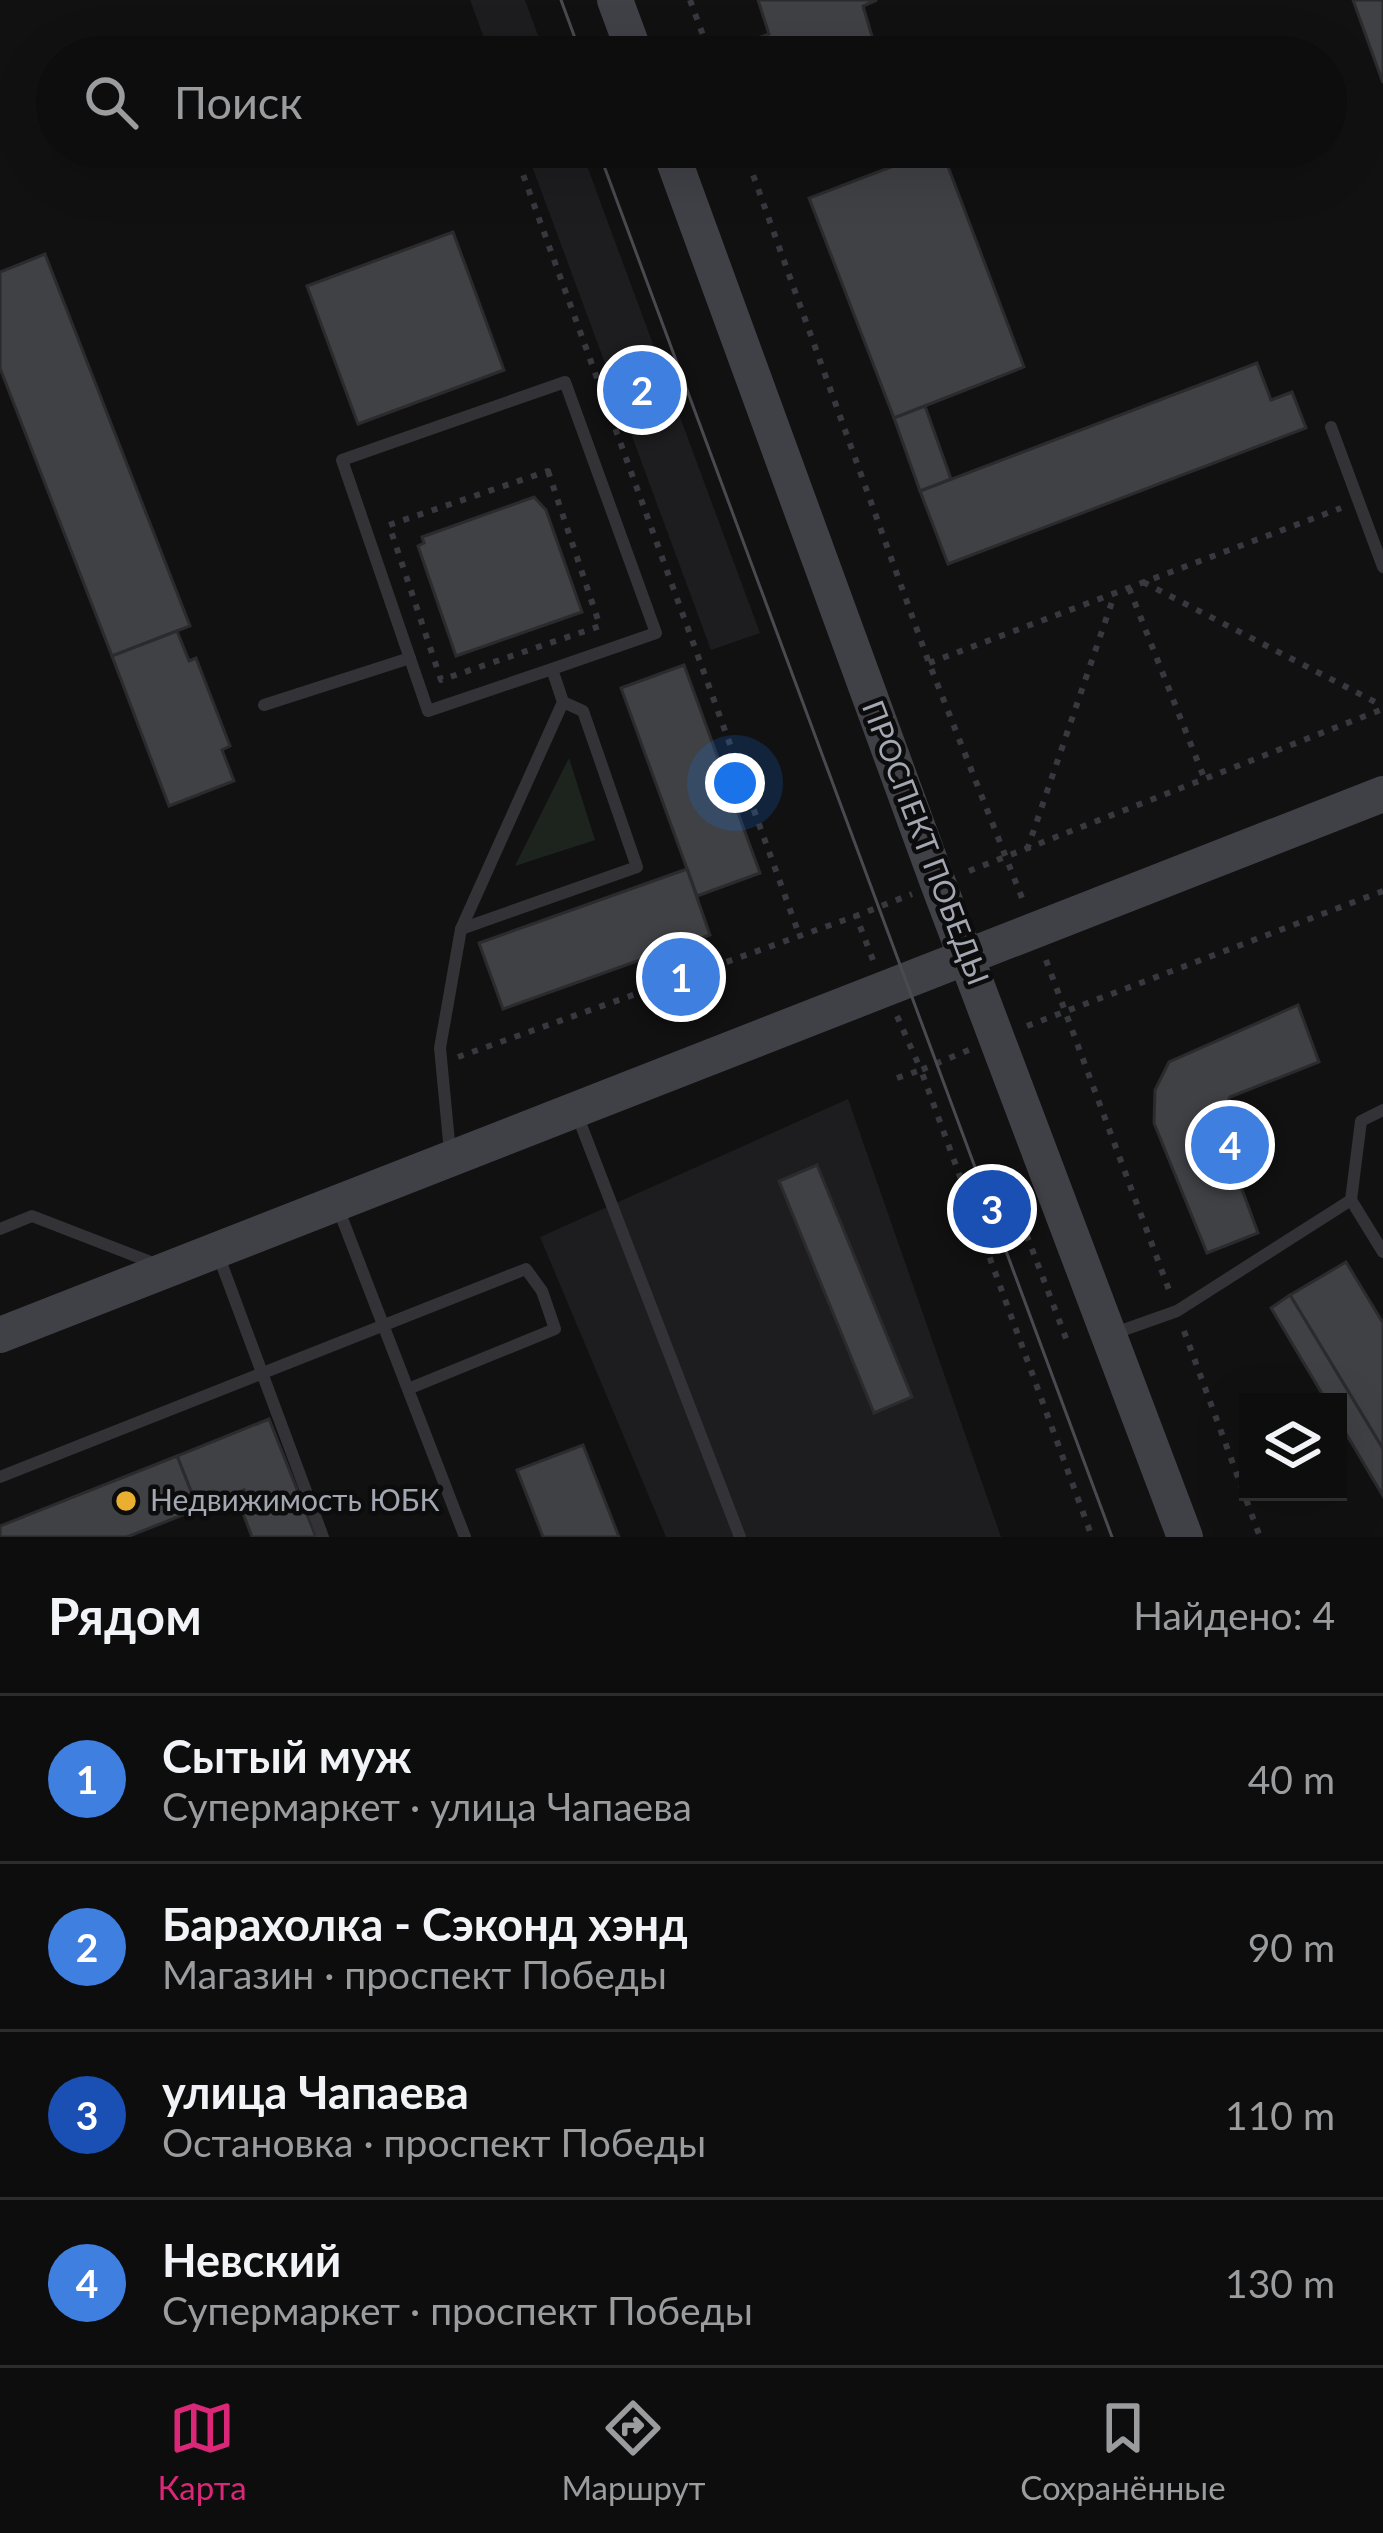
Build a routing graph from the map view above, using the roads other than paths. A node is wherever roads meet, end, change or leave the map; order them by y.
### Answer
1 (615, 0) edge
2 (628, 36) edge
3 (677, 168) edge
4 (1331, 427) dead end
5 (1383, 566) edge
6 (410, 658) junction
7 (553, 669) junction
8 (563, 702) junction
9 (264, 706) dead end
10 (1383, 794) edge
11 (461, 929) junction
12 (968, 957) junction
13 (1383, 1110) edge
14 (575, 1111) junction
15 (451, 1159) junction
16 (1351, 1200) junction
17 (337, 1204) junction
18 (0, 1229) edge
19 (217, 1250) junction
20 (1383, 1252) edge
21 (169, 1269) junction
22 (386, 1327) junction
23 (0, 1335) edge
24 (1109, 1335) junction
25 (262, 1374) junction
26 (408, 1389) junction
27 (0, 1477) edge
28 (322, 1537) edge
29 (465, 1537) edge
30 (740, 1537) edge
31 (1185, 1537) edge

1 - 2 main road
3 - 12 main road, ПРОСПЕКТ ПОБЕДЫ
4 - 5 lane
6 - 7 lane
6 - 7 lane
6 - 9 lane
7 - 8 lane
8 - 11 lane
8 - 11 lane
10 - 12 main road
11 - 15 lane
12 - 14 main road
12 - 24 main road, ПРОСПЕКТ ПОБЕДЫ
13 - 16 lane
14 - 15 main road
14 - 30 lane
15 - 17 main road
16 - 20 lane
16 - 24 lane
17 - 19 main road
17 - 22 lane
18 - 21 lane
19 - 21 main road
19 - 25 lane
21 - 23 main road
22 - 25 lane
22 - 26 lane
22 - 26 lane
24 - 31 main road, ПРОСПЕКТ ПОБЕДЫ
25 - 27 lane
25 - 28 lane
26 - 29 lane

